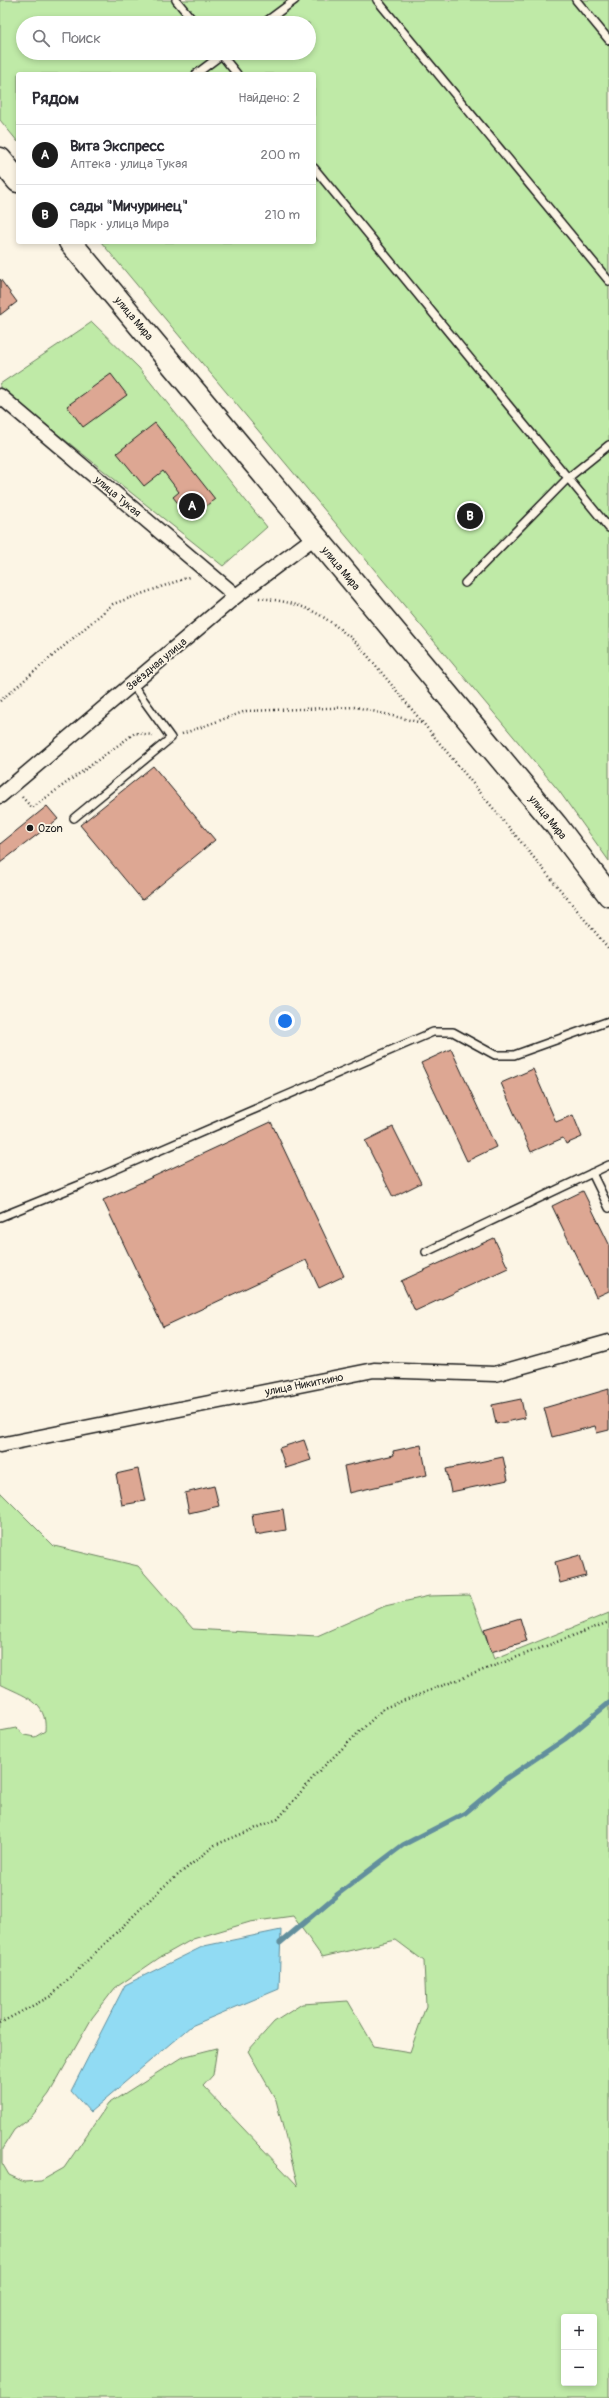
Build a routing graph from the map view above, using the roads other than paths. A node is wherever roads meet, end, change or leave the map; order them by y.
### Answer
1 (176, 0) edge
2 (295, 0) edge
3 (377, 0) edge
4 (576, 0) edge
5 (189, 16) edge
6 (273, 16) edge
7 (609, 40) edge
8 (214, 60) edge
9 (226, 60) edge
10 (198, 72) edge
11 (235, 72) edge
12 (0, 159) edge
13 (316, 170) edge
14 (16, 179) edge
15 (72, 244) edge
16 (609, 281) edge
17 (0, 396) edge
18 (609, 444) edge
19 (568, 478) junction
20 (609, 528) edge
21 (315, 537) junction
22 (465, 583) dead end
23 (236, 596) junction
24 (132, 684) junction
25 (0, 796) edge
26 (74, 818) dead end
27 (609, 895) edge
28 (609, 1021) edge
29 (609, 1165) edge
30 (592, 1173) junction
31 (609, 1208) edge
32 (0, 1217) edge
33 (426, 1252) dead end
34 (609, 1342) edge
35 (0, 1445) edge

1 - 5 lane
2 - 6 lane
3 - 16 lane
4 - 7 lane
8 - 10 lane
9 - 11 lane
12 - 14 main road
13 - 19 lane
15 - 21 main road, улица Мира
17 - 23 street, улица Тукая
18 - 19 lane
19 - 20 lane
19 - 22 lane
21 - 23 street, Звёздная улица
21 - 27 main road, улица Мира
23 - 24 street, Звёздная улица
24 - 25 street, Звёздная улица
24 - 26 lane
28 - 32 lane
29 - 30 lane
30 - 31 lane
30 - 33 lane
34 - 35 street, улица Никиткино

